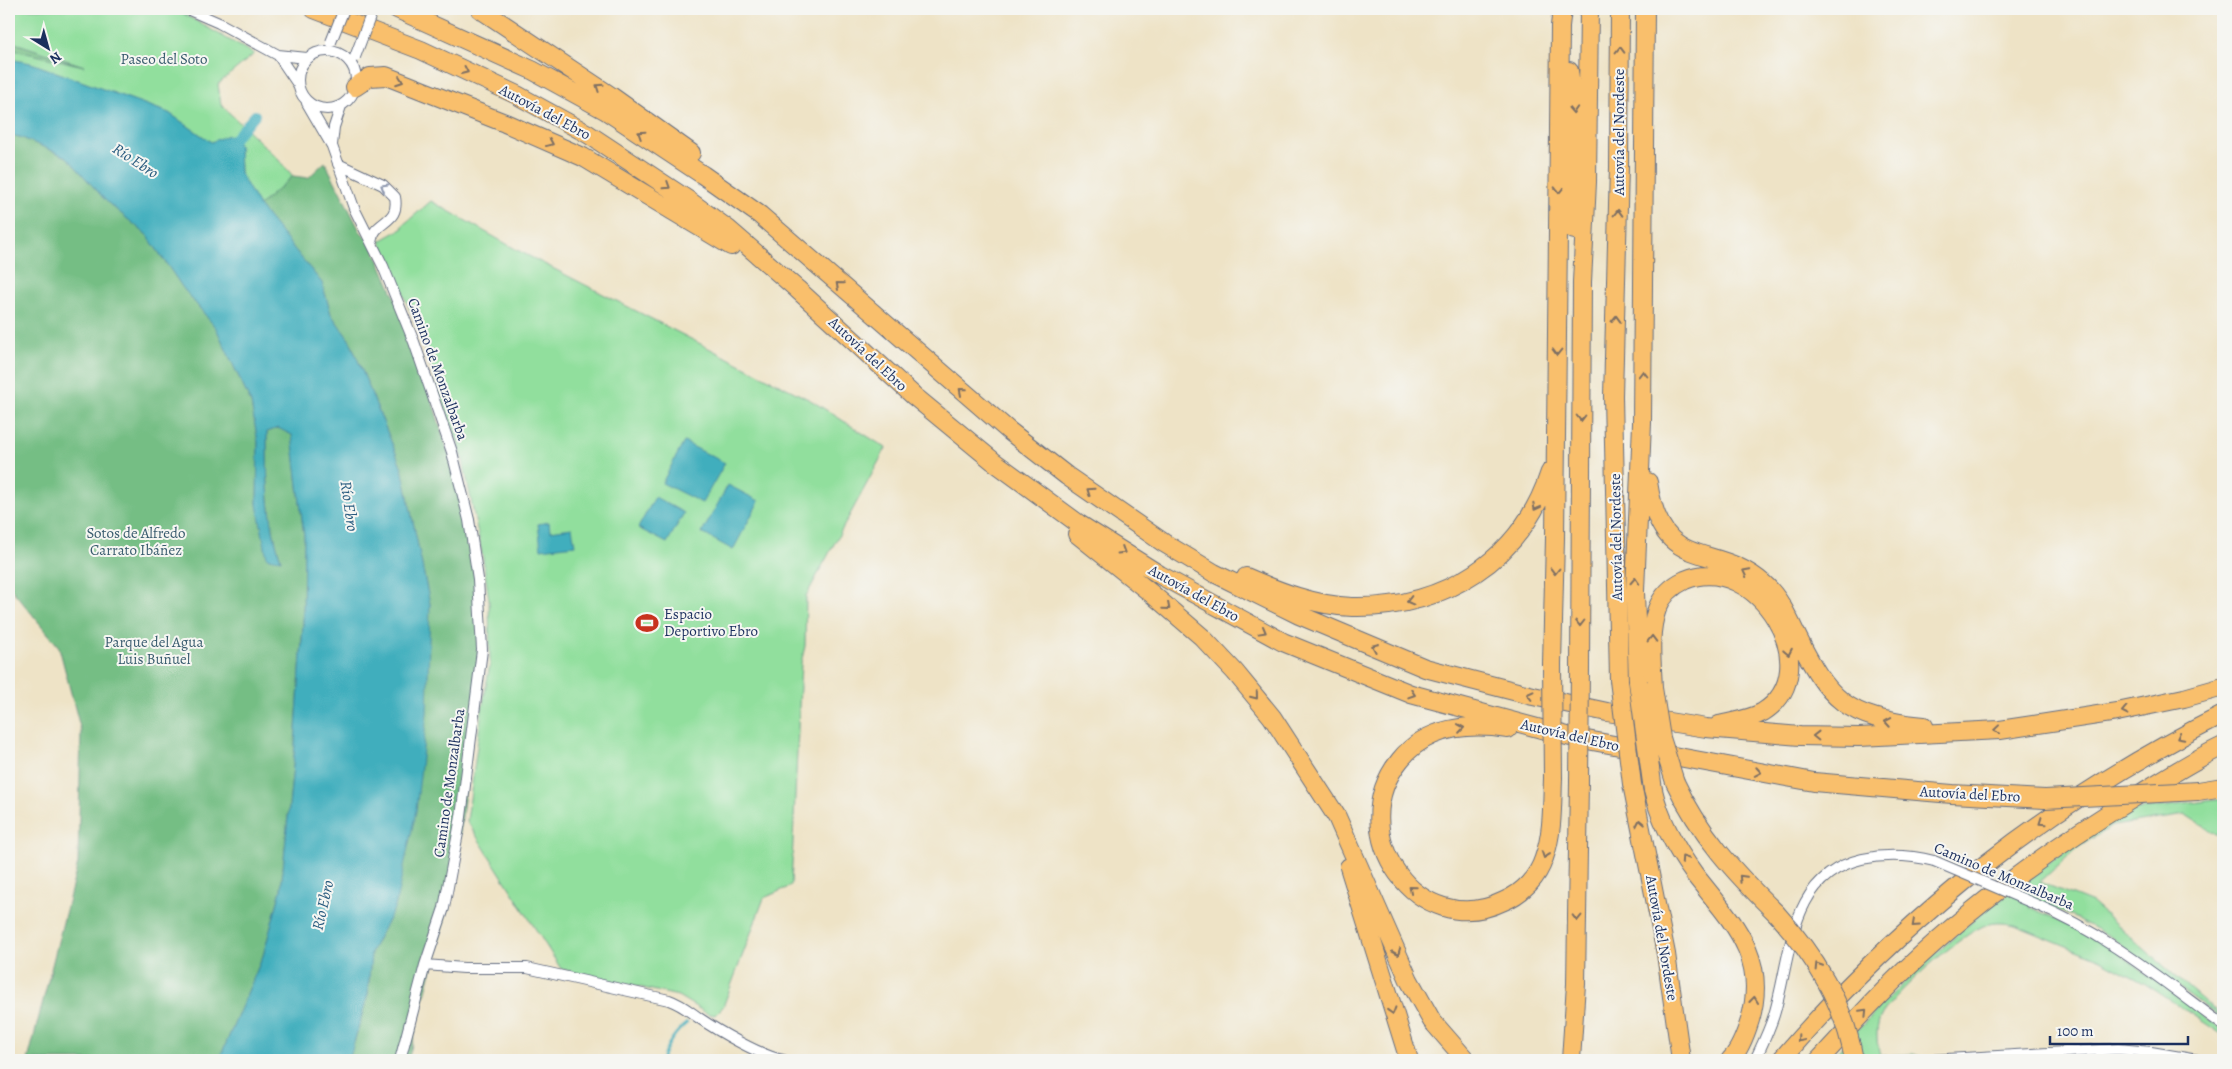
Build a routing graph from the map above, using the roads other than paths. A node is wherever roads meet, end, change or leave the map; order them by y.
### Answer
1 (187, 9) edge
2 (314, 9) edge
3 (344, 9) edge
4 (373, 9) edge
5 (397, 9) edge
6 (480, 9) edge
7 (1564, 9) edge
8 (1588, 9) edge
9 (1620, 9) edge
10 (1645, 9) edge
11 (324, 51) junction
12 (278, 55) junction
13 (307, 58) junction
14 (354, 63) junction
15 (297, 83) junction
16 (355, 87) junction
17 (307, 103) junction
18 (341, 106) junction
19 (1643, 140) junction
20 (332, 146) junction
21 (338, 164) junction
22 (760, 215) junction
23 (359, 217) junction
24 (382, 224) junction
25 (371, 242) junction
26 (1582, 282) junction
27 (1617, 297) junction
28 (864, 351) junction
29 (914, 396) junction
30 (1642, 423) junction
31 (1556, 453) junction
32 (1130, 519) junction
33 (1646, 685) junction
34 (2223, 687) edge
35 (2223, 715) edge
36 (1706, 728) junction
37 (1953, 733) junction
38 (2223, 746) edge
39 (1710, 764) junction
40 (1315, 782) junction
41 (2223, 787) edge
42 (425, 966) junction
43 (2223, 1025) edge
44 (2181, 1059) edge
45 (400, 1060) edge
46 (783, 1060) edge
47 (1409, 1060) edge
48 (1466, 1060) edge
49 (1571, 1060) edge
50 (1681, 1060) edge
51 (1730, 1060) edge
52 (1754, 1060) edge
53 (1781, 1060) edge
54 (1819, 1060) edge
55 (1854, 1060) edge
56 (1930, 1060) edge
57 (2198, 1060) edge

1 - 12 street
2 -> 28 highway, Autovía del Ebro
3 - 11 street, bridge
4 - 14 street, bridge
22 -> 5 highway, Autovía del Ebro
22 -> 6 highway
7 -> 26 highway
7 -> 31 highway
8 - 26 highway, Autovía del Nordeste
27 -> 9 highway, Autovía del Nordeste
10 - 19 highway
11 - 13 street
11 - 14 street
12 - 13 street
12 - 15 street
13 - 15 street
14 - 16 street
15 - 17 street
16 - 18 street
16 -> 28 highway
17 - 18 street
17 - 20 street, Camino de Monzalbarba
18 - 20 street
19 - 27 highway
30 -> 19 highway
20 - 21 street, Camino de Monzalbarba
21 - 23 street, Camino de Monzalbarba
24 -> 21 street
32 -> 22 highway, Autovía del Ebro
23 - 24 street
23 - 25 street, Camino de Monzalbarba
24 - 25 street
25 - 42 street, Camino de Monzalbarba
26 -> 49 highway, Autovía del Nordeste, bridge
50 -> 27 highway, Autovía del Nordeste, bridge
28 - 29 highway, Autovía del Ebro
29 -> 39 highway, Autovía del Ebro
29 -> 40 highway
33 -> 30 highway
37 -> 30 highway
31 -> 32 highway
31 -> 39 highway, bridge
36 -> 32 highway, Autovía del Ebro
33 -> 36 highway
51 -> 33 highway, bridge
55 -> 33 highway, bridge
34 -> 37 highway, Autovía del Ebro
35 -> 53 highway
37 -> 36 highway, Autovía del Ebro
54 -> 38 highway
39 -> 41 highway, Autovía del Ebro, bridge
40 -> 47 highway
40 -> 48 highway
42 - 45 street, Camino de Monzalbarba
42 - 46 street
43 - 52 street, Camino de Monzalbarba, bridge
44 - 56 street
44 - 57 street

